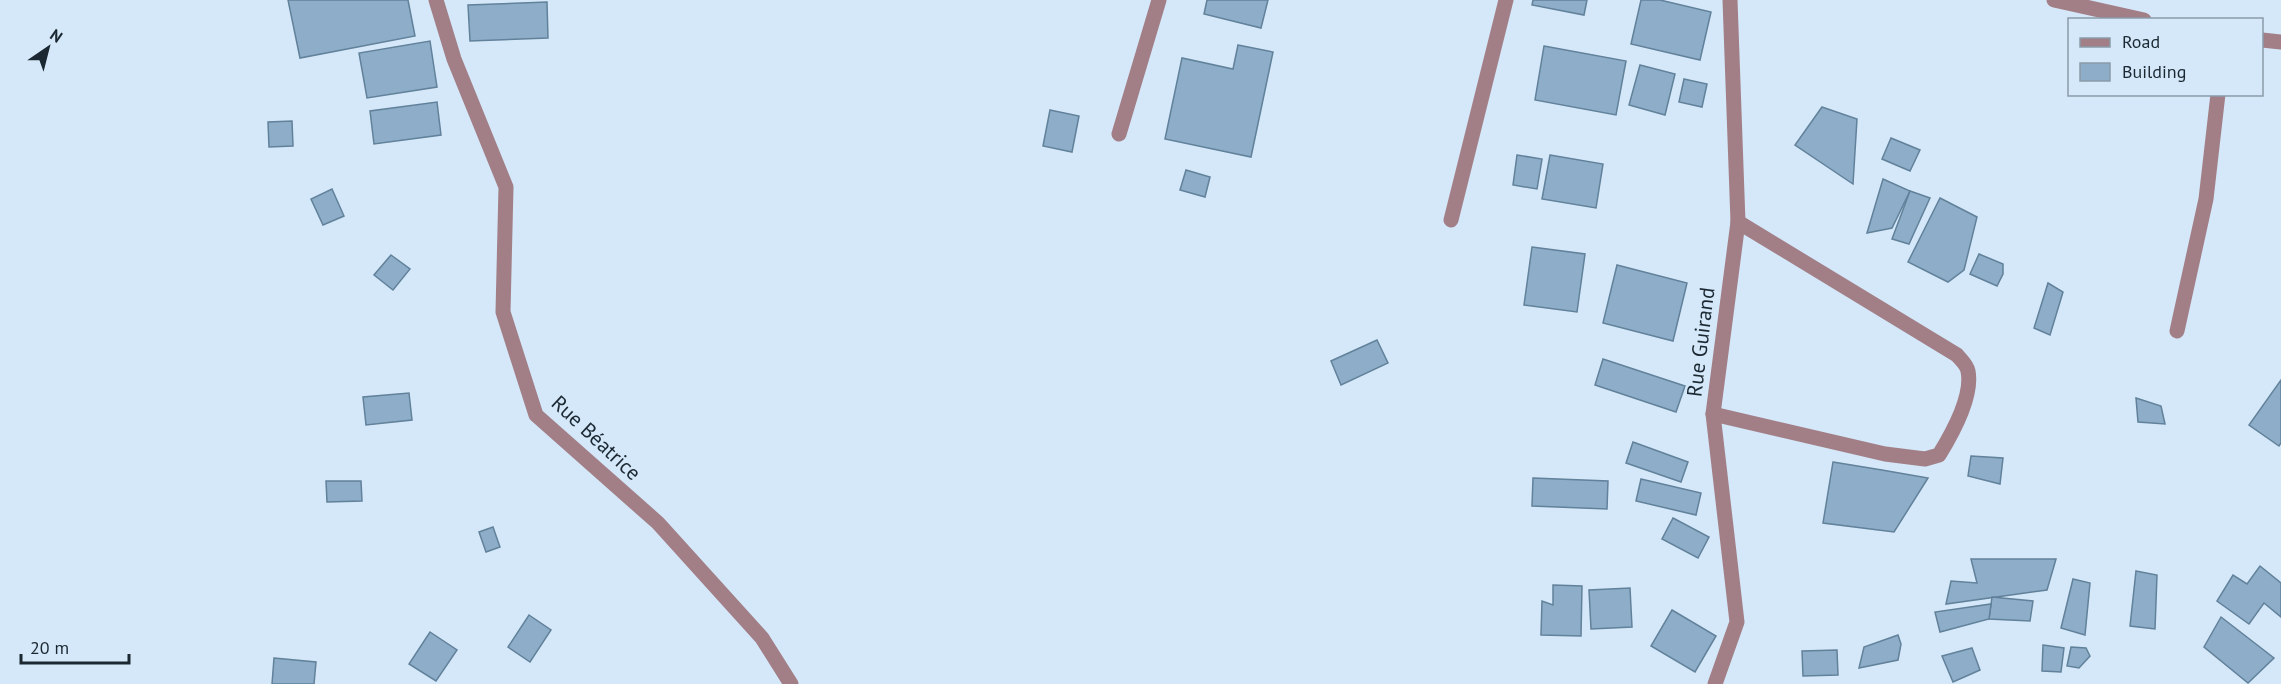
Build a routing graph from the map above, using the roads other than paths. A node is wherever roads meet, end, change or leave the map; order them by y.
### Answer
1 (436, 0) edge
2 (1159, 0) edge
3 (1506, 0) edge
4 (1730, 0) edge
5 (2054, 0) edge
6 (2135, 18) edge
7 (2263, 40) edge
8 (2281, 42) edge
9 (2218, 96) edge
10 (1119, 134) dead end
11 (1450, 220) dead end
12 (1738, 222) junction
13 (2177, 331) dead end
14 (1713, 414) junction
15 (791, 684) edge
16 (1715, 684) edge

1 - 15 street, Rue Béatrice
2 - 10 street
3 - 11 street
4 - 12 street, Rue Guirand
5 - 6 street
7 - 8 street
9 - 13 street
12 - 14 street, Rue Guirand
12 - 14 street
14 - 16 street, Rue Guirand

